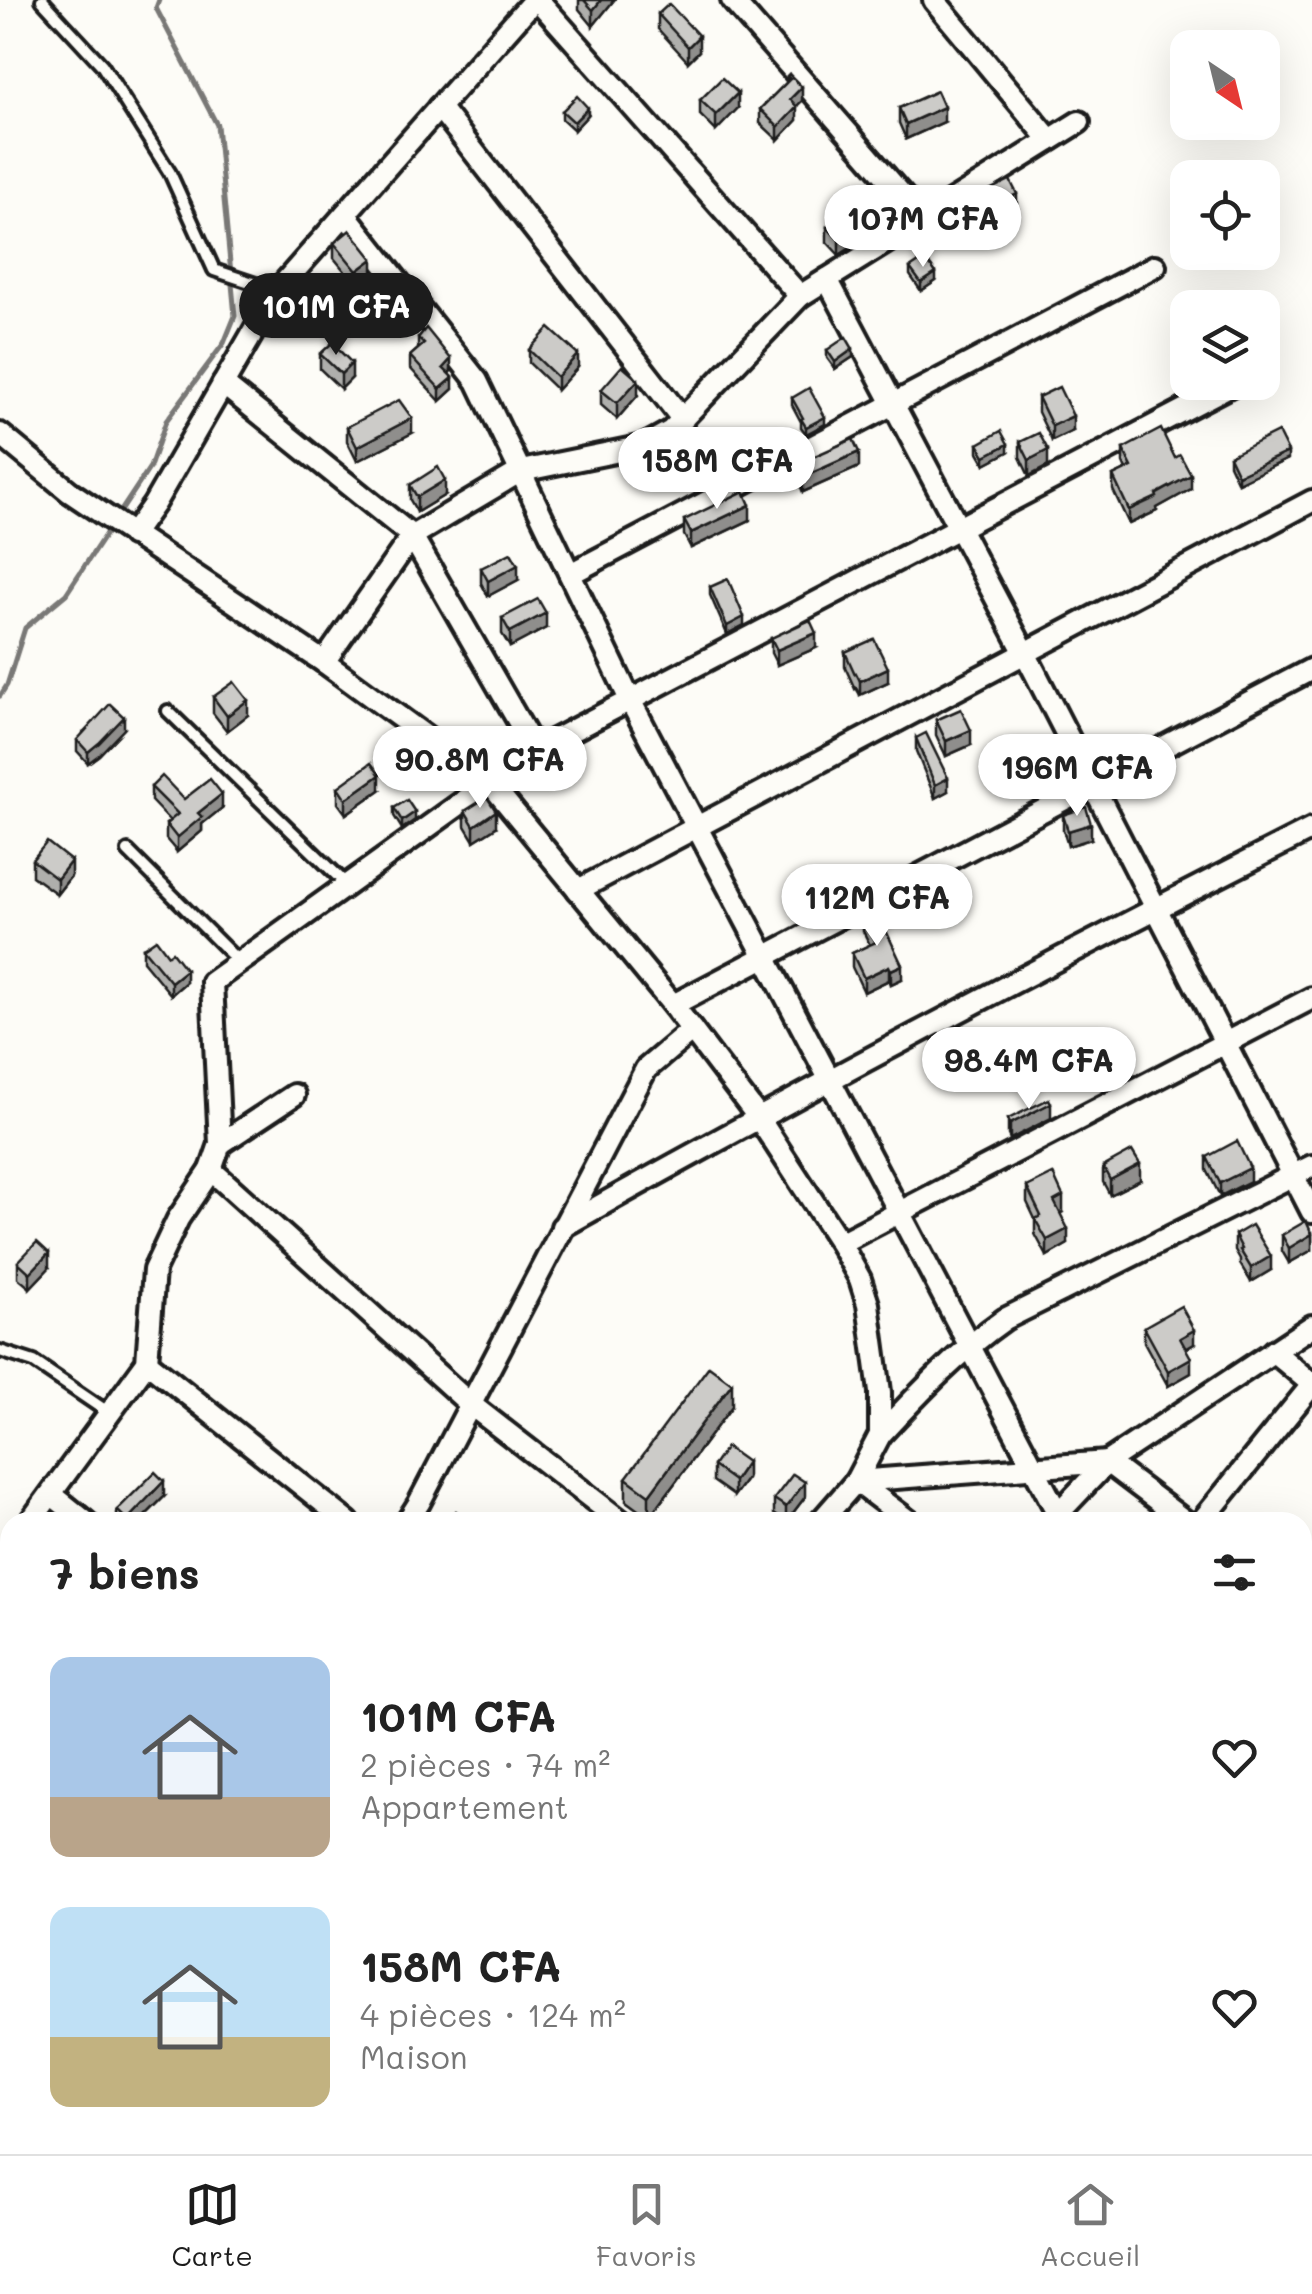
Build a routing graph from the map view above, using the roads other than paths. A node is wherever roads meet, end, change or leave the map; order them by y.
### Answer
1 (42, 0) edge
2 (536, 0) edge
3 (732, 0) edge
4 (934, 0) edge
5 (439, 108) junction
6 (1079, 122) dead end
7 (1050, 140) junction
8 (344, 214) junction
9 (923, 219) junction
10 (1156, 266) dead end
11 (827, 279) junction
12 (277, 291) junction
13 (800, 296) junction
14 (223, 384) junction
15 (1203, 400) edge
16 (893, 403) junction
17 (683, 420) junction
18 (0, 434) edge
19 (521, 471) junction
20 (1312, 502) edge
21 (960, 530) junction
22 (128, 532) junction
23 (412, 536) junction
24 (570, 574) junction
25 (1025, 654) junction
26 (324, 662) junction
27 (1312, 669) edge
28 (631, 702) junction
29 (168, 711) dead end
30 (535, 750) junction
31 (491, 784) junction
32 (1092, 786) junction
33 (698, 826) junction
34 (1312, 829) edge
35 (128, 851) dead end
36 (348, 886) junction
37 (578, 890) junction
38 (1156, 908) junction
39 (766, 956) junction
40 (240, 962) junction
41 (1312, 998) edge
42 (674, 1005) junction
43 (692, 1030) junction
44 (1226, 1043) junction
45 (830, 1079) junction
46 (294, 1095) dead end
47 (758, 1116) junction
48 (220, 1144) junction
49 (211, 1170) junction
50 (1303, 1171) edge
51 (900, 1212) junction
52 (1312, 1212) edge
53 (562, 1227) junction
54 (840, 1243) junction
55 (1312, 1326) edge
56 (970, 1346) junction
57 (0, 1351) edge
58 (1273, 1351) junction
59 (147, 1362) junction
60 (1312, 1384) edge
61 (470, 1404) junction
62 (110, 1414) junction
63 (880, 1435) junction
64 (1107, 1462) junction
65 (1034, 1468) junction
66 (856, 1482) junction
67 (51, 1494) junction
68 (38, 1512) edge
69 (74, 1512) edge
70 (335, 1512) edge
71 (412, 1512) edge
72 (609, 1512) edge
73 (829, 1512) edge
74 (896, 1512) edge
75 (1052, 1512) edge
76 (1060, 1512) edge
77 (1173, 1512) edge
78 (1209, 1512) edge

1 - 12 lane
2 - 5 street
2 - 13 street
3 - 9 street
4 - 7 street
5 - 8 street
5 - 17 street
6 - 7 street
7 - 9 street
8 - 12 street
8 - 19 street
9 - 11 street
10 - 16 street
11 - 13 street
11 - 16 street
12 - 14 street
13 - 17 street
14 - 22 street
14 - 23 street
15 - 21 street
16 - 21 street
16 - 24 street
17 - 19 street
18 - 22 street
19 - 23 street
19 - 24 street
20 - 25 street
21 - 25 street
21 - 28 street
22 - 26 street
23 - 26 street
23 - 30 street
24 - 28 street
25 - 32 street
25 - 33 street
26 - 31 street
27 - 32 street
28 - 30 street
28 - 33 street
29 - 36 lane
30 - 31 street
31 - 36 street
31 - 37 street
32 - 38 street
32 - 39 street
33 - 37 street
33 - 39 street
34 - 38 street
35 - 40 lane
36 - 40 street
37 - 42 street
38 - 44 street
38 - 45 street
39 - 42 street
39 - 45 street
40 - 48 street
41 - 44 street
42 - 43 street
43 - 47 street
43 - 53 street
44 - 50 street
44 - 51 street
45 - 47 street
45 - 51 street
46 - 48 street
47 - 53 street
47 - 54 street
48 - 49 street
49 - 59 street
49 - 61 street
50 - 52 street
50 - 56 street
51 - 54 street
51 - 56 street
53 - 61 street
54 - 63 street
55 - 58 street
56 - 63 street
56 - 65 street
57 - 62 lane
58 - 60 street
58 - 64 street
59 - 62 street
59 - 70 street
60 - 78 street
61 - 71 street
61 - 72 street
62 - 67 street
63 - 66 street
64 - 65 street
64 - 76 street
64 - 77 street
65 - 66 street
65 - 75 street
66 - 73 street
66 - 74 street
67 - 68 street
67 - 69 street

